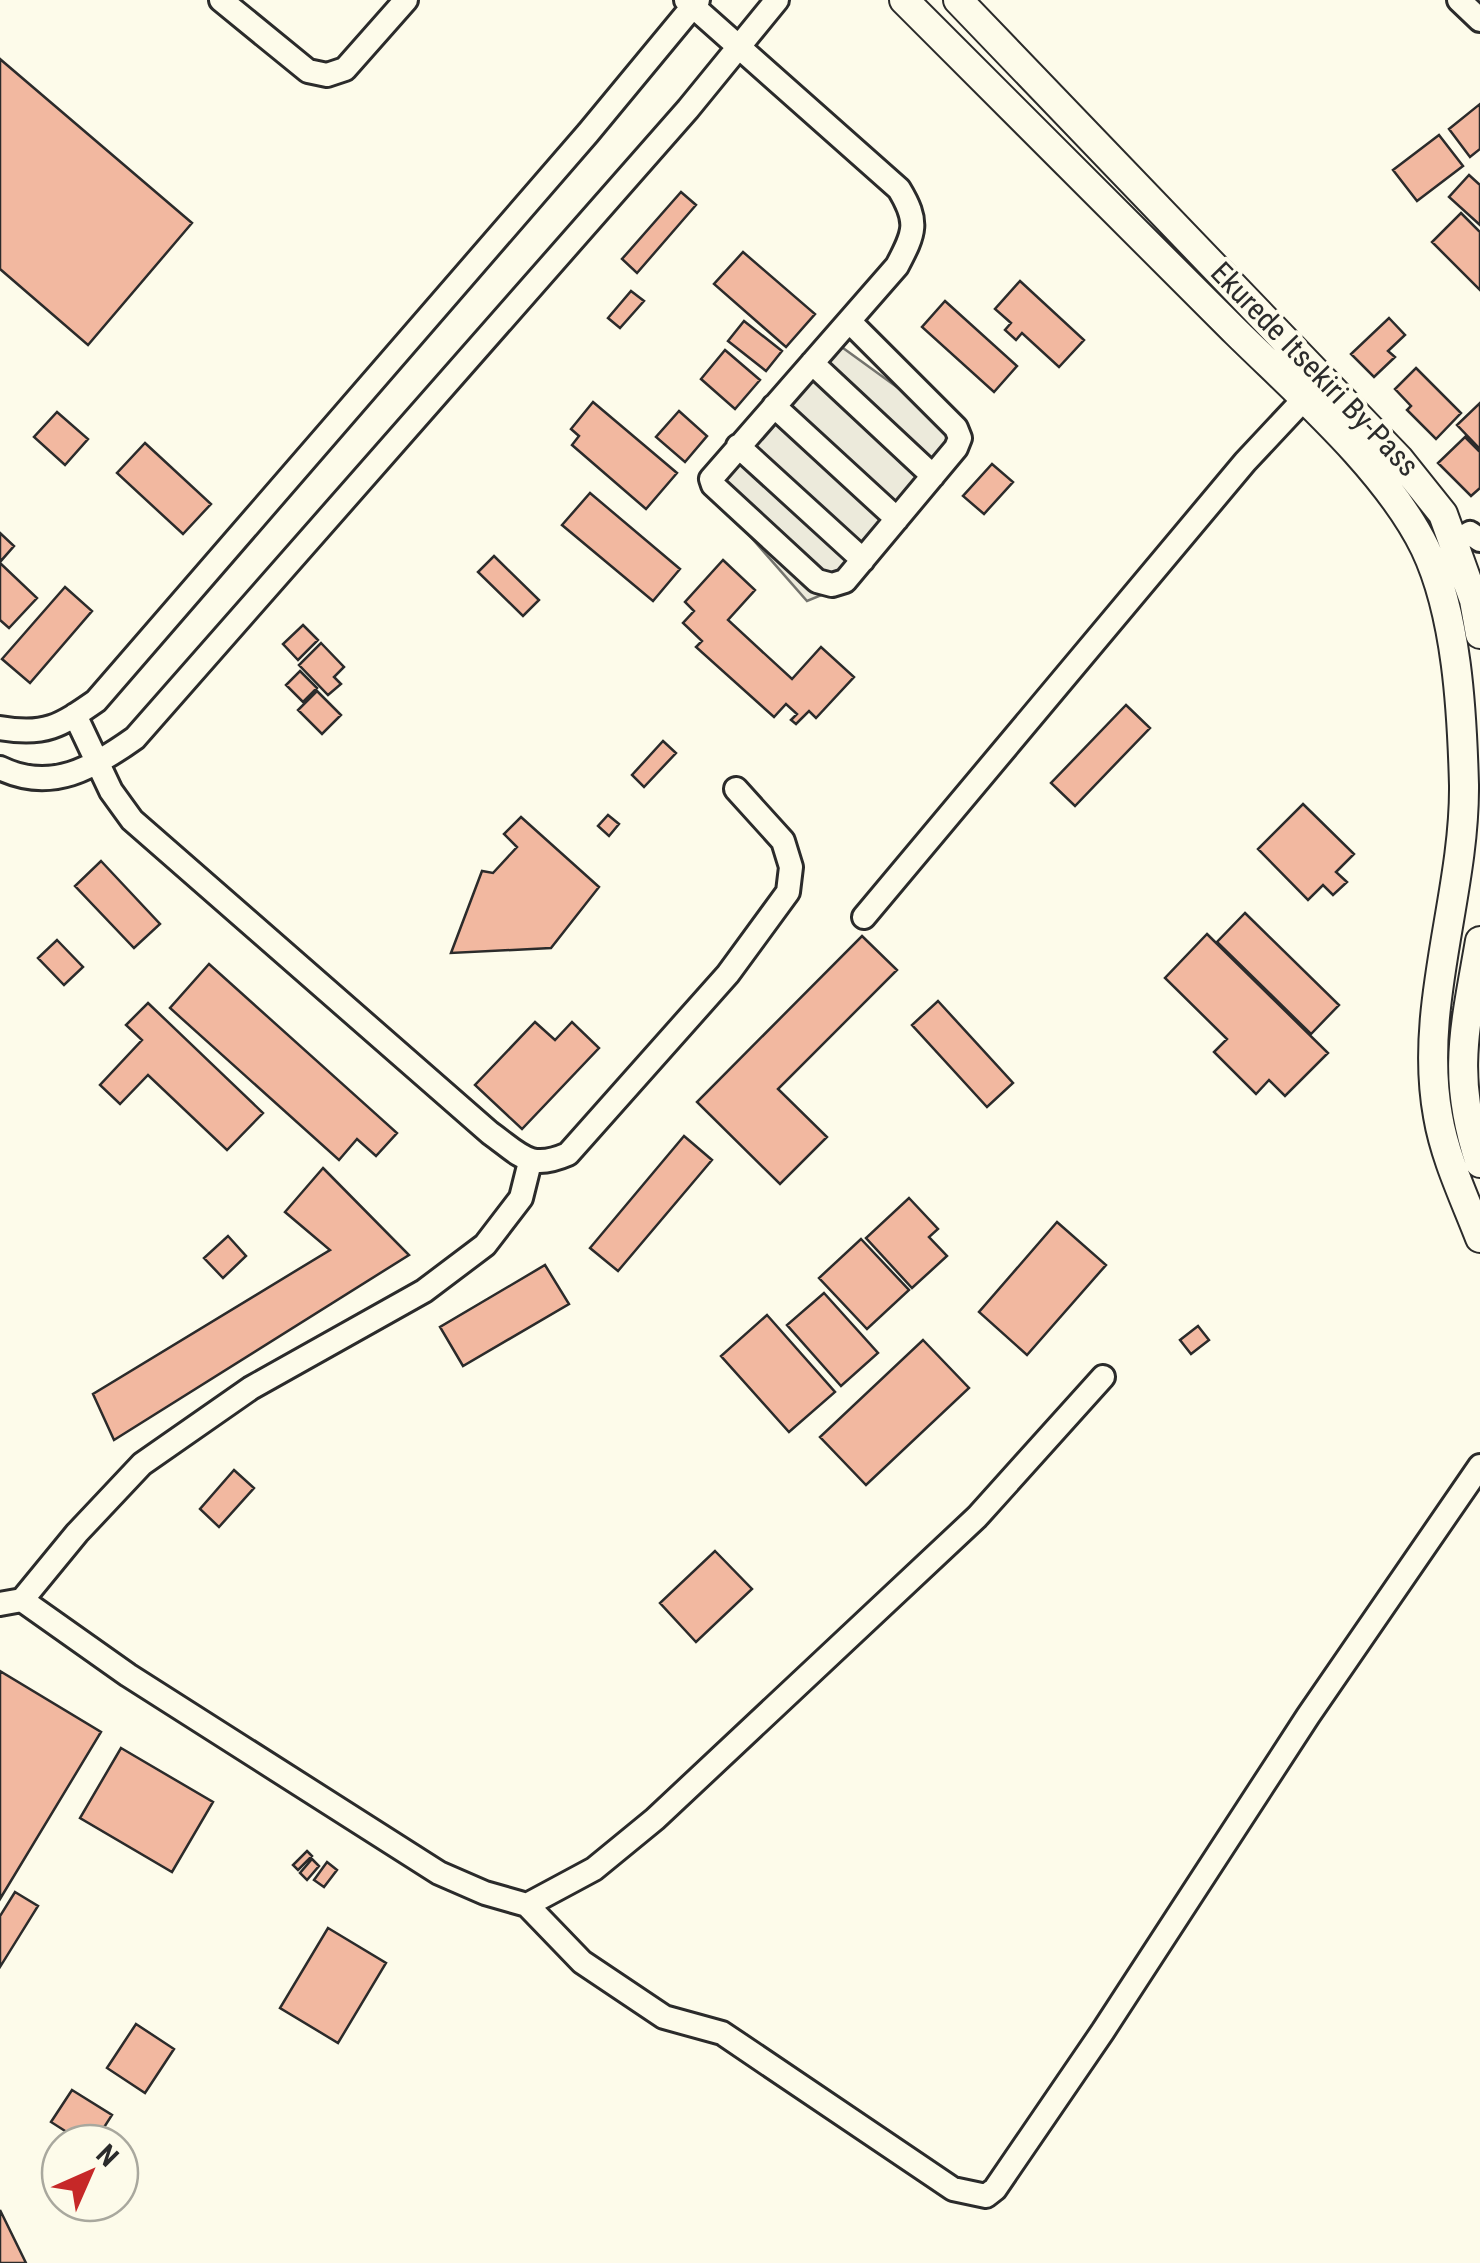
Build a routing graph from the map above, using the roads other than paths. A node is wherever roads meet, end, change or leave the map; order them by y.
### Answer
1 (221, 0) edge
2 (406, 0) edge
3 (777, 0) edge
4 (904, 0) edge
5 (958, 0) edge
6 (1458, 0) edge
7 (692, 2) edge
8 (1480, 20) edge
9 (740, 46) junction
10 (850, 322) junction
11 (812, 363) junction
12 (1304, 399) junction
13 (774, 406) junction
14 (738, 446) junction
15 (933, 476) junction
16 (897, 519) junction
17 (1468, 542) edge
18 (863, 560) junction
19 (1480, 634) edge
20 (76, 715) junction
21 (0, 728) edge
22 (99, 764) junction
23 (0, 768) edge
24 (736, 788) dead end
25 (864, 917) dead end
26 (1480, 941) edge
27 (530, 1162) junction
28 (1480, 1163) edge
29 (1480, 1238) edge
30 (1103, 1377) dead end
31 (1480, 1466) edge
32 (11, 1602) edge
33 (527, 1905) junction

1 - 2 street
3 - 9 street
4 - 12 main road, Ekurede Itsekiri By-Pass
5 - 17 main road, Ekurede Itsekiri By-Pass
6 - 8 street
7 - 9 street
7 - 20 street
9 - 10 street
9 - 22 street
10 - 11 street
10 - 15 street
11 - 13 street
11 - 15 street
12 - 25 street
12 - 29 main road, Ekurede Itsekiri By-Pass
13 - 14 street
13 - 16 street
14 - 18 street
14 - 18 street
15 - 16 street
16 - 18 street
17 - 19 main road, Ekurede Itsekiri By-Pass
20 - 21 street
20 - 22 street
22 - 23 street
22 - 27 street
24 - 27 street
26 - 28 main road
27 - 32 street
30 - 33 street
31 - 33 street
32 - 33 street

